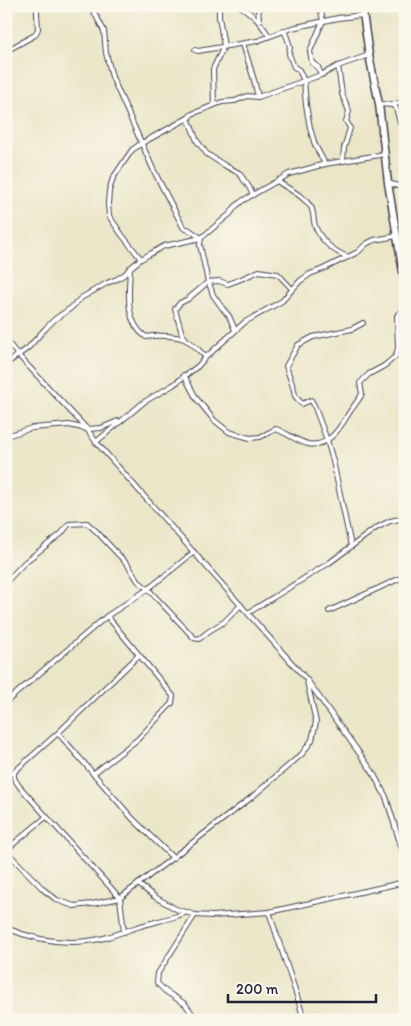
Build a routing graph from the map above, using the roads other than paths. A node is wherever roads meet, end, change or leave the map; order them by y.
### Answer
1 (37, 6) edge
2 (91, 6) edge
3 (219, 6) edge
4 (240, 6) edge
5 (258, 6) edge
6 (320, 6) edge
7 (362, 6) edge
8 (363, 15) junction
9 (259, 21) junction
10 (324, 21) junction
11 (284, 30) junction
12 (269, 36) junction
13 (242, 44) junction
14 (224, 46) junction
15 (195, 50) dead end
16 (6, 51) edge
17 (370, 55) junction
18 (338, 66) junction
19 (322, 75) junction
20 (304, 81) junction
21 (258, 97) junction
22 (405, 101) edge
23 (379, 104) junction
24 (214, 105) junction
25 (392, 105) junction
26 (188, 118) junction
27 (405, 126) edge
28 (142, 143) junction
29 (385, 154) junction
30 (343, 160) junction
31 (325, 164) junction
32 (277, 181) junction
33 (388, 183) junction
34 (405, 188) edge
35 (252, 195) junction
36 (397, 236) junction
37 (201, 238) junction
38 (348, 257) junction
39 (141, 259) junction
40 (130, 268) junction
41 (208, 282) junction
42 (405, 284) edge
43 (292, 289) junction
44 (405, 312) edge
45 (363, 323) dead end
46 (235, 330) junction
47 (6, 340) edge
48 (188, 341) junction
49 (18, 355) junction
50 (206, 358) junction
51 (6, 364) edge
52 (184, 376) junction
53 (122, 420) junction
54 (87, 429) junction
55 (6, 436) edge
56 (327, 440) junction
57 (96, 442) junction
58 (405, 518) edge
59 (352, 546) junction
60 (194, 552) junction
61 (405, 576) edge
62 (6, 582) edge
63 (148, 589) junction
64 (242, 605) junction
65 (329, 611) dead end
66 (248, 613) junction
67 (107, 616) junction
68 (139, 655) junction
69 (307, 680) junction
70 (6, 702) edge
71 (58, 734) junction
72 (94, 774) junction
73 (46, 817) junction
74 (6, 851) edge
75 (173, 858) junction
76 (405, 859) edge
77 (405, 882) edge
78 (138, 884) junction
79 (120, 898) junction
80 (187, 912) junction
81 (269, 912) junction
82 (196, 915) junction
83 (6, 928) edge
84 (124, 932) junction
85 (197, 1020) edge
86 (304, 1020) edge

1 - 16 street
2 - 28 street
3 - 14 street
4 - 9 street
5 - 9 street
6 - 10 street
7 - 8 main road
8 - 10 street
8 - 17 main road
9 - 12 street
10 - 11 street
10 - 19 street
11 - 12 street
11 - 20 street
12 - 13 street
13 - 14 street
13 - 21 street
14 - 15 street
14 - 24 street
17 - 18 street
17 - 23 main road
18 - 19 street
18 - 30 street
19 - 20 street
20 - 21 street
20 - 31 street
21 - 24 street
22 - 25 street
23 - 25 street
23 - 29 main road
24 - 26 street
25 - 27 street
26 - 28 street
26 - 35 street
28 - 37 street
28 - 39 street
29 - 30 street
29 - 33 main road
30 - 31 street
31 - 32 street
32 - 35 street
32 - 38 street
33 - 34 street
33 - 36 main road
35 - 37 street
36 - 38 street
36 - 42 main road
37 - 39 street
37 - 41 street
38 - 43 street
39 - 40 street
40 - 48 street
40 - 49 street
41 - 43 street
41 - 46 street
41 - 48 street
43 - 46 street
44 - 56 street
45 - 56 street
46 - 50 street
47 - 49 street
48 - 50 street
49 - 51 street
49 - 54 street
50 - 52 street
52 - 53 street
52 - 56 street
53 - 54 street
53 - 57 street
54 - 55 street
54 - 57 street
56 - 59 street
57 - 60 street
58 - 59 street
59 - 66 street
60 - 63 street
60 - 64 street
61 - 65 street
62 - 63 street
63 - 64 street
63 - 67 street
64 - 66 street
66 - 69 street
67 - 68 street
67 - 70 street
68 - 71 street
68 - 72 street
69 - 75 street
69 - 76 street
71 - 72 street
71 - 73 street
72 - 75 street
73 - 74 street
73 - 79 street
74 - 79 street
75 - 78 street
77 - 81 street
78 - 79 street
78 - 80 street
79 - 84 street
80 - 82 street
80 - 84 street
81 - 82 street
81 - 86 street
82 - 85 street
83 - 84 street

